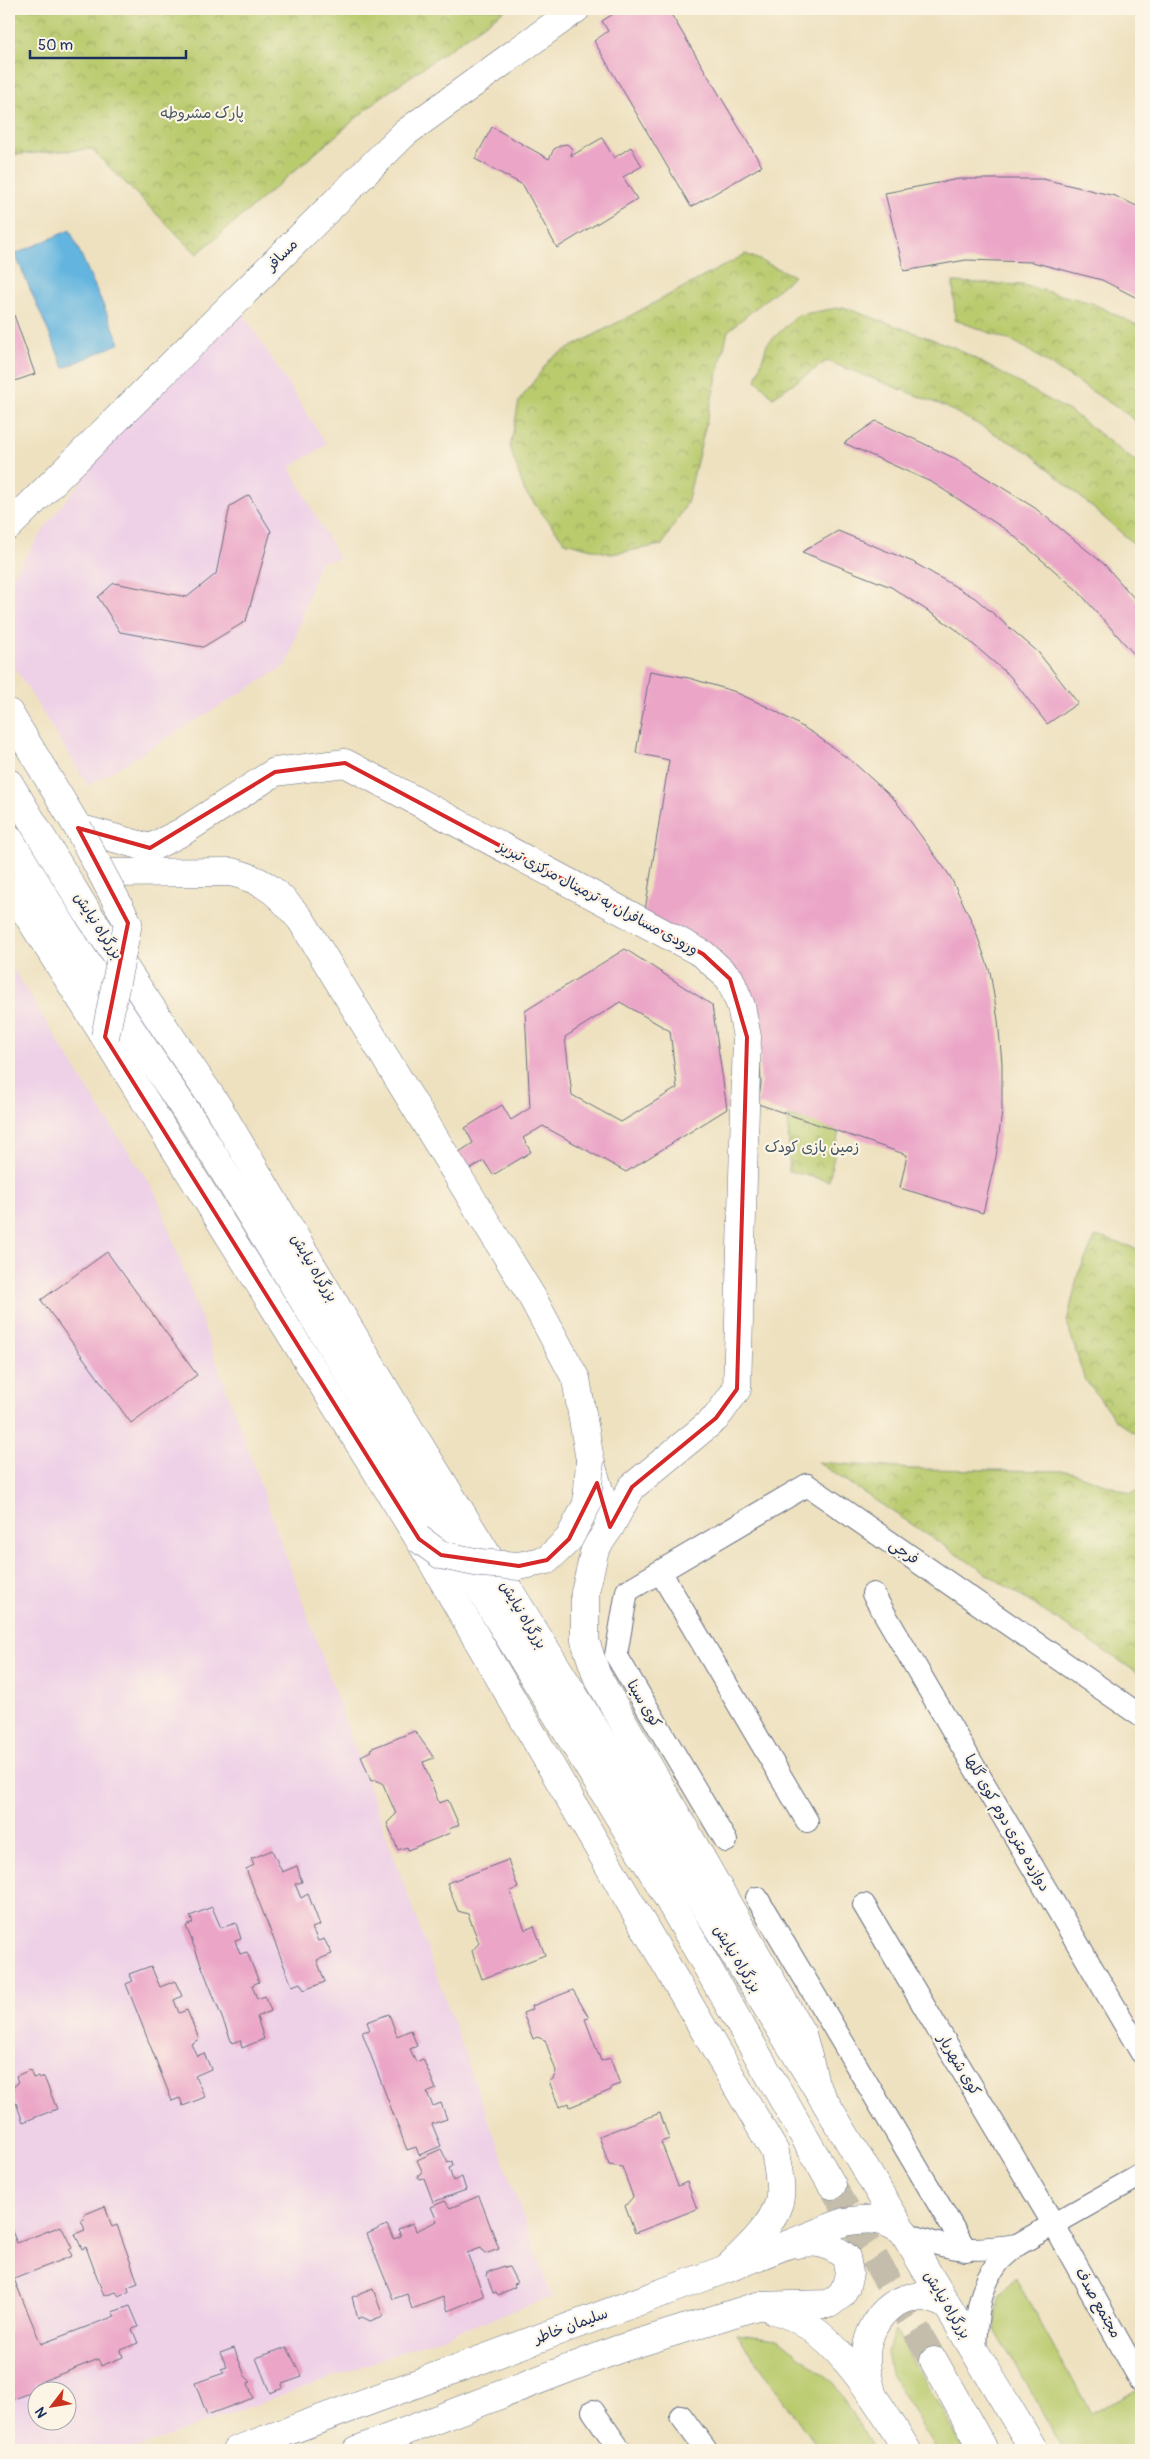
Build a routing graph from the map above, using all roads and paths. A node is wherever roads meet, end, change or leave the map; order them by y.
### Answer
1 (576, 9) edge
2 (9, 526) edge
3 (9, 713) edge
4 (9, 782) edge
5 (78, 828) junction
6 (9, 838) edge
7 (102, 873) junction
8 (9, 886) edge
9 (106, 1037) junction
10 (590, 1460) junction
11 (610, 1527) junction
12 (419, 1539) junction
13 (661, 1573) junction
14 (873, 1594) dead end
15 (1141, 1716) edge
16 (807, 1821) dead end
17 (726, 1841) dead end
18 (757, 1898) dead end
19 (864, 1905) dead end
20 (1141, 2052) edge
21 (815, 2085) junction
22 (1141, 2176) edge
23 (832, 2185) tunnel mouth
24 (1054, 2224) junction
25 (904, 2232) junction
26 (1017, 2245) junction
27 (782, 2247) junction
28 (966, 2250) junction
29 (726, 2269) junction
30 (944, 2304) junction
31 (757, 2306) junction
32 (975, 2351) junction
33 (934, 2361) tunnel mouth
34 (1141, 2381) edge
35 (872, 2393) junction
36 (593, 2411) dead end
37 (681, 2416) dead end
38 (237, 2450) edge
39 (358, 2450) edge
40 (620, 2450) edge
41 (706, 2450) edge
42 (907, 2450) edge
43 (984, 2450) edge
44 (1034, 2450) edge

1 - 2 main road, مسافر
3 - 5 main road
4 - 21 main road, بزرگراه نیایش
5 - 7 main road, bridge
5 - 11 main road, ورودی مسافران به ترمینال مرکزی تبریز
6 - 23 main road, بزرگراه نیایش
7 - 9 main road, bridge
7 - 10 main road
8 - 9 main road
9 - 12 main road
10 - 11 main road
10 - 12 main road, bridge
11 - 21 main road, ورودی مسافران به ترمینال مرکزی تبریز
12 - 29 main road
13 - 15 street, فرجی
13 - 16 street
13 - 17 street, کوی سینا
14 - 20 street, دوازده متری دوم کوی گلها
18 - 28 street
19 - 24 street, کوی شهریار
21 - 25 main road, بزرگراه نیایش
22 - 24 street
24 - 26 street
24 - 34 street, مجتمع صدف
25 - 27 main road, سلیمان خاطر
25 - 28 street
25 - 30 main road, بزرگراه نیایش
26 - 28 street
26 - 32 street
27 - 29 main road, سلیمان خاطر
27 - 31 main road
29 - 38 main road, سلیمان خاطر
30 - 32 main road, بزرگراه نیایش
30 - 35 main road
31 - 35 main road
31 - 39 main road
32 - 44 main road, بزرگراه نیایش
33 - 43 main road
35 - 42 main road
36 - 40 street
37 - 41 street

